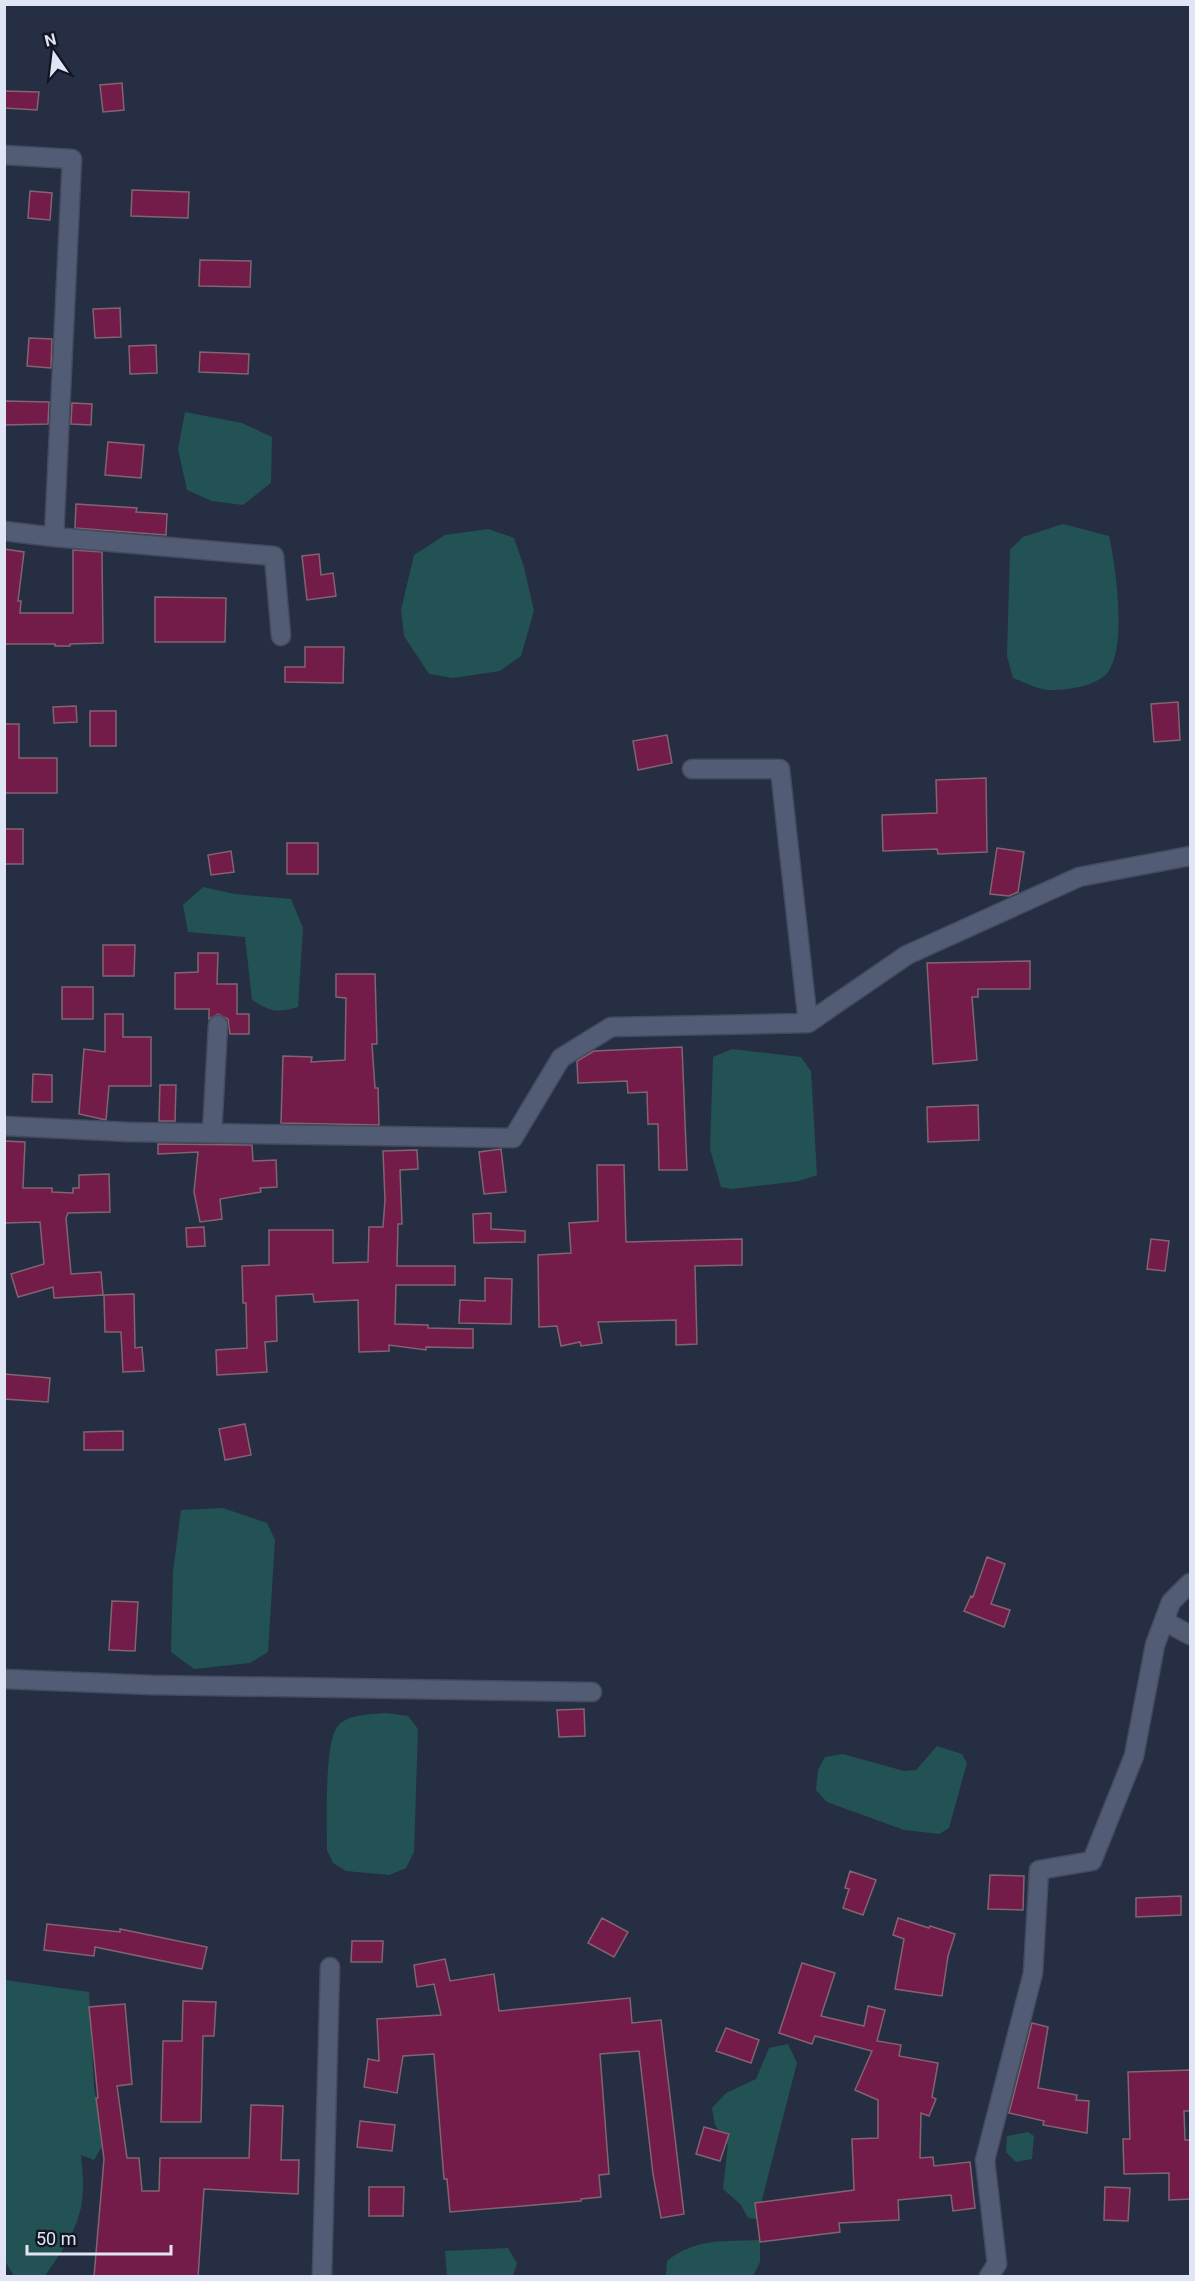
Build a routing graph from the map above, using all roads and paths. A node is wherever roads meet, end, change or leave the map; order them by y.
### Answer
1 (4, 155) edge
2 (4, 531) edge
3 (54, 537) junction
4 (281, 636) dead end
5 (692, 769) dead end
6 (1191, 856) edge
7 (808, 1023) junction
8 (218, 1025) dead end
9 (4, 1126) edge
10 (212, 1133) junction
11 (1191, 1583) edge
12 (1164, 1621) junction
13 (1191, 1635) edge
14 (4, 1679) edge
15 (592, 1692) dead end
16 (330, 1967) dead end
17 (322, 2277) edge
18 (988, 2277) edge

1 - 3 street
2 - 3 street
3 - 4 street
5 - 7 street
6 - 7 street
7 - 10 street
8 - 10 street
9 - 10 street
11 - 12 street
12 - 13 street
12 - 18 street
14 - 15 street
16 - 17 street

